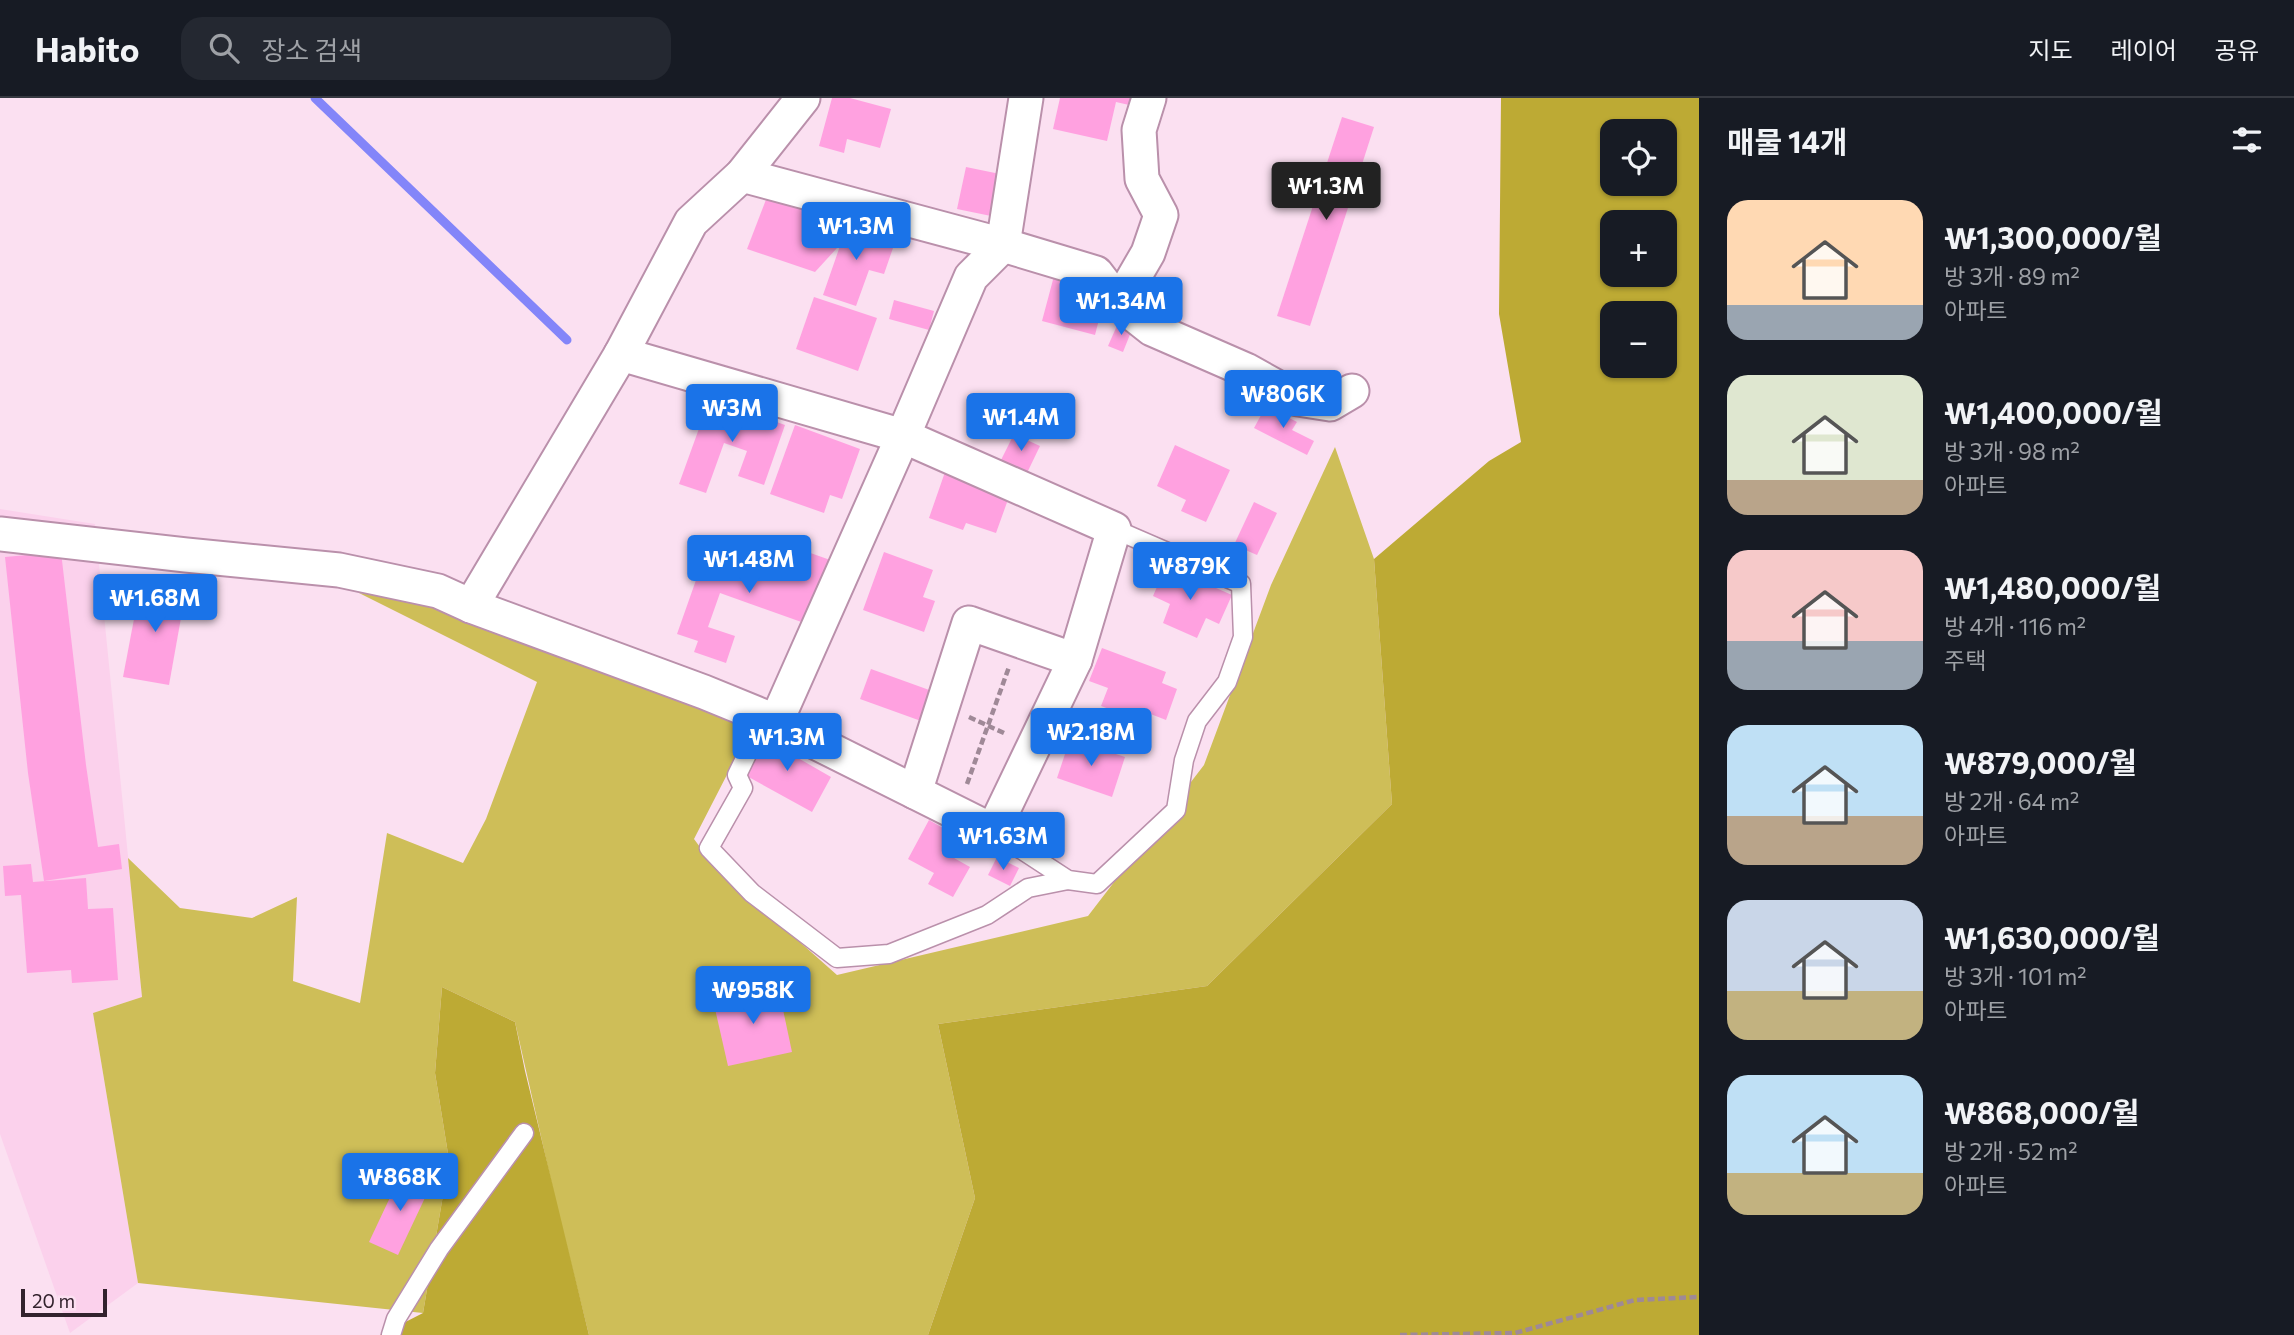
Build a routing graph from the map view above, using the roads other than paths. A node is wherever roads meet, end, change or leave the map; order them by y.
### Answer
1 (803, 98) edge
2 (1026, 98) edge
3 (1149, 98) edge
4 (742, 175) junction
5 (1003, 245) junction
6 (1119, 303) junction
7 (621, 354) junction
8 (1352, 391) dead end
9 (903, 436) junction
10 (1114, 529) junction
11 (0, 534) edge
12 (471, 606) junction
13 (1075, 660) junction
14 (771, 720) junction
15 (915, 792) junction
16 (993, 831) junction
17 (1068, 880) junction
18 (524, 1133) dead end
19 (391, 1335) edge

1 - 4 street
2 - 5 street
3 - 6 street
4 - 5 street
4 - 7 street
5 - 6 street
5 - 9 street
6 - 8 street
7 - 9 street
7 - 12 street
9 - 10 street
9 - 14 street
10 - 13 street
10 - 17 lane
11 - 12 street
12 - 14 street
13 - 15 street
13 - 16 street
14 - 15 street
14 - 17 lane
15 - 16 street
16 - 17 lane
18 - 19 lane

